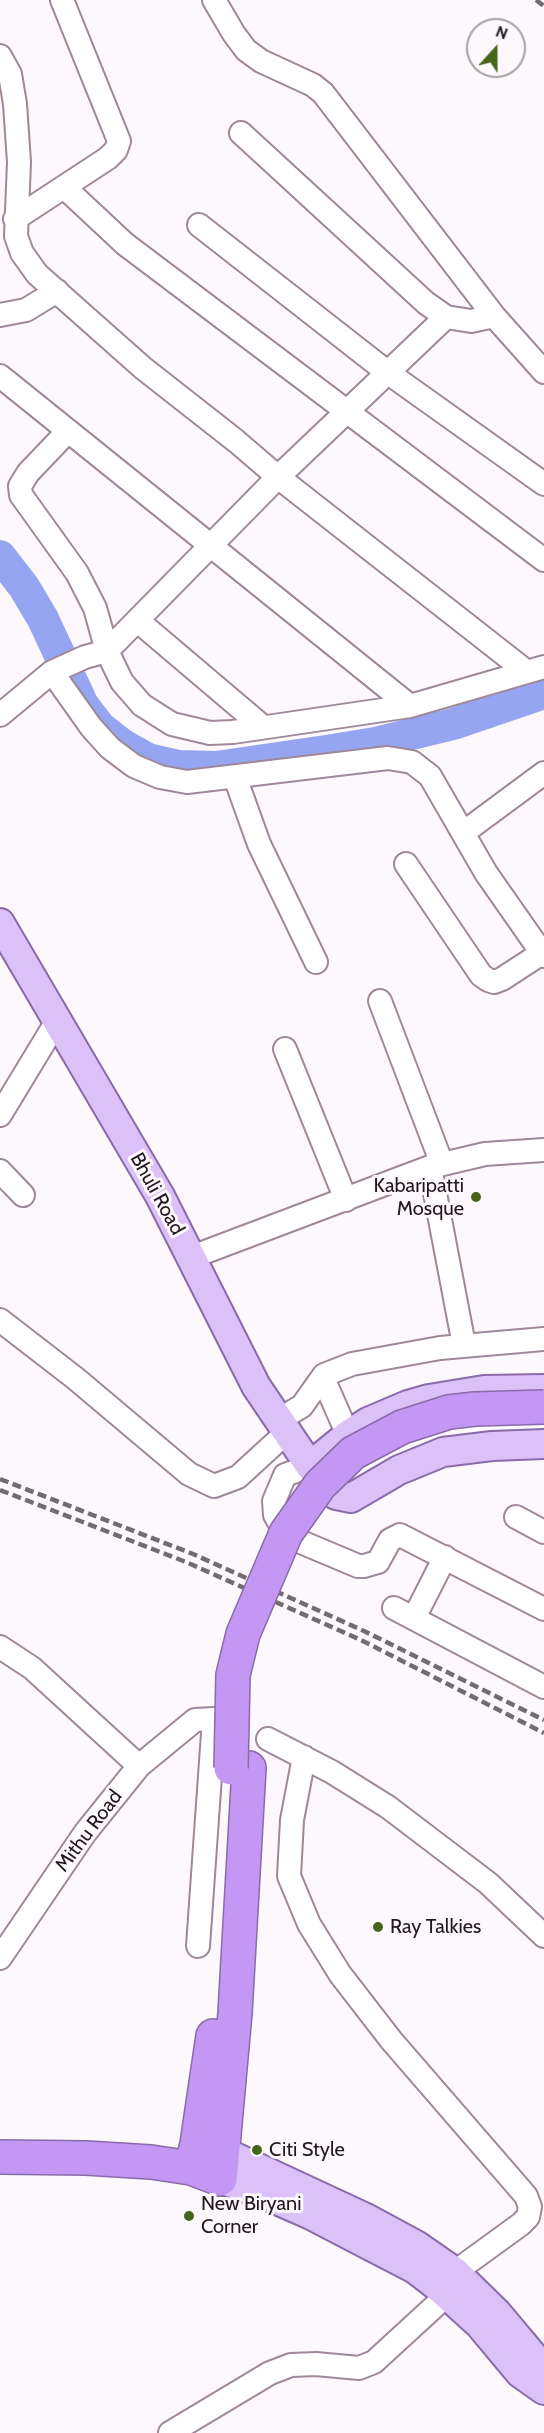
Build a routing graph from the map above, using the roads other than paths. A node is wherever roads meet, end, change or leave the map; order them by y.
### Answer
1 (62, 0) edge
2 (214, 0) edge
3 (0, 56) edge
4 (241, 133) dead end
5 (64, 187) junction
6 (15, 219) junction
7 (199, 225) dead end
8 (57, 291) junction
9 (0, 315) edge
10 (494, 316) junction
11 (446, 317) junction
12 (387, 372) junction
13 (544, 372) edge
14 (0, 376) edge
15 (346, 411) junction
16 (68, 431) junction
17 (278, 477) junction
18 (544, 484) edge
19 (211, 546) junction
20 (544, 560) edge
21 (138, 621) junction
22 (107, 651) junction
23 (536, 670) edge
24 (55, 671) junction
25 (410, 706) junction
26 (0, 715) edge
27 (263, 727) junction
28 (544, 773) edge
29 (235, 777) junction
30 (463, 833) junction
31 (406, 864) dead end
32 (0, 923) edge
33 (541, 946) edge
34 (316, 962) dead end
35 (380, 1001) dead end
36 (57, 1021) junction
37 (285, 1049) dead end
38 (0, 1115) edge
39 (544, 1150) edge
40 (436, 1166) junction
41 (0, 1171) edge
42 (23, 1195) dead end
43 (346, 1200) junction
44 (192, 1257) junction
45 (0, 1320) edge
46 (544, 1339) edge
47 (464, 1345) junction
48 (323, 1378) junction
49 (544, 1389) edge
50 (544, 1407) edge
51 (544, 1423) edge
52 (282, 1427) junction
53 (348, 1435) junction
54 (544, 1444) edge
55 (310, 1467) junction
56 (516, 1517) dead end
57 (544, 1532) edge
58 (445, 1557) junction
59 (394, 1608) dead end
60 (544, 1609) edge
61 (414, 1618) junction
62 (0, 1647) edge
63 (544, 1687) edge
64 (268, 1740) dead end
65 (304, 1757) junction
66 (139, 1766) junction
67 (240, 1768) junction
68 (544, 1936) edge
69 (3, 1944) edge
70 (198, 1946) dead end
71 (0, 2140) edge
72 (0, 2157) edge
73 (208, 2161) junction
74 (451, 2283) junction
75 (532, 2369) edge
76 (544, 2390) edge
77 (170, 2433) edge

1 - 5 street
2 - 10 street
3 - 6 street
4 - 11 street
5 - 6 street
5 - 15 street
6 - 8 street
7 - 12 street
8 - 9 street
8 - 17 street
10 - 11 street
10 - 13 street
11 - 12 street
12 - 15 street
12 - 18 street
14 - 16 street
15 - 17 street
15 - 20 street
16 - 19 street
16 - 22 street
17 - 19 street
17 - 23 street
19 - 21 street
19 - 25 street
21 - 22 street
21 - 27 street
22 - 24 street
22 - 27 street
23 - 25 street
24 - 26 street
24 - 29 street
25 - 27 street
28 - 30 street
29 - 30 street
29 - 34 street
30 - 33 street
31 - 33 street
32 - 36 main road, Bhuli Road
35 - 40 street
36 - 38 street
36 - 44 main road, Bhuli Road
37 - 43 street
39 - 40 street
40 - 43 street
40 - 47 street
41 - 42 street
43 - 44 street
44 - 52 main road, Bhuli Road
45 - 52 street
46 - 47 street
47 - 48 street
48 - 52 street
48 - 53 street
49 - 53 main road
50 - 67 highway, bridge
51 - 67 highway
52 - 55 main road, Bhuli Road
53 - 55 main road
54 - 55 main road, Bhuli Road
55 - 58 street
56 - 57 street
58 - 60 street
58 - 61 street
59 - 61 street
61 - 63 street
62 - 66 street
64 - 65 street
65 - 68 street
65 - 74 street
66 - 69 street, Mithu Road
66 - 70 street, Mithu Road
67 - 73 highway
71 - 73 highway
72 - 73 highway
73 - 74 main road
74 - 75 main road
74 - 77 street
75 - 76 main road

